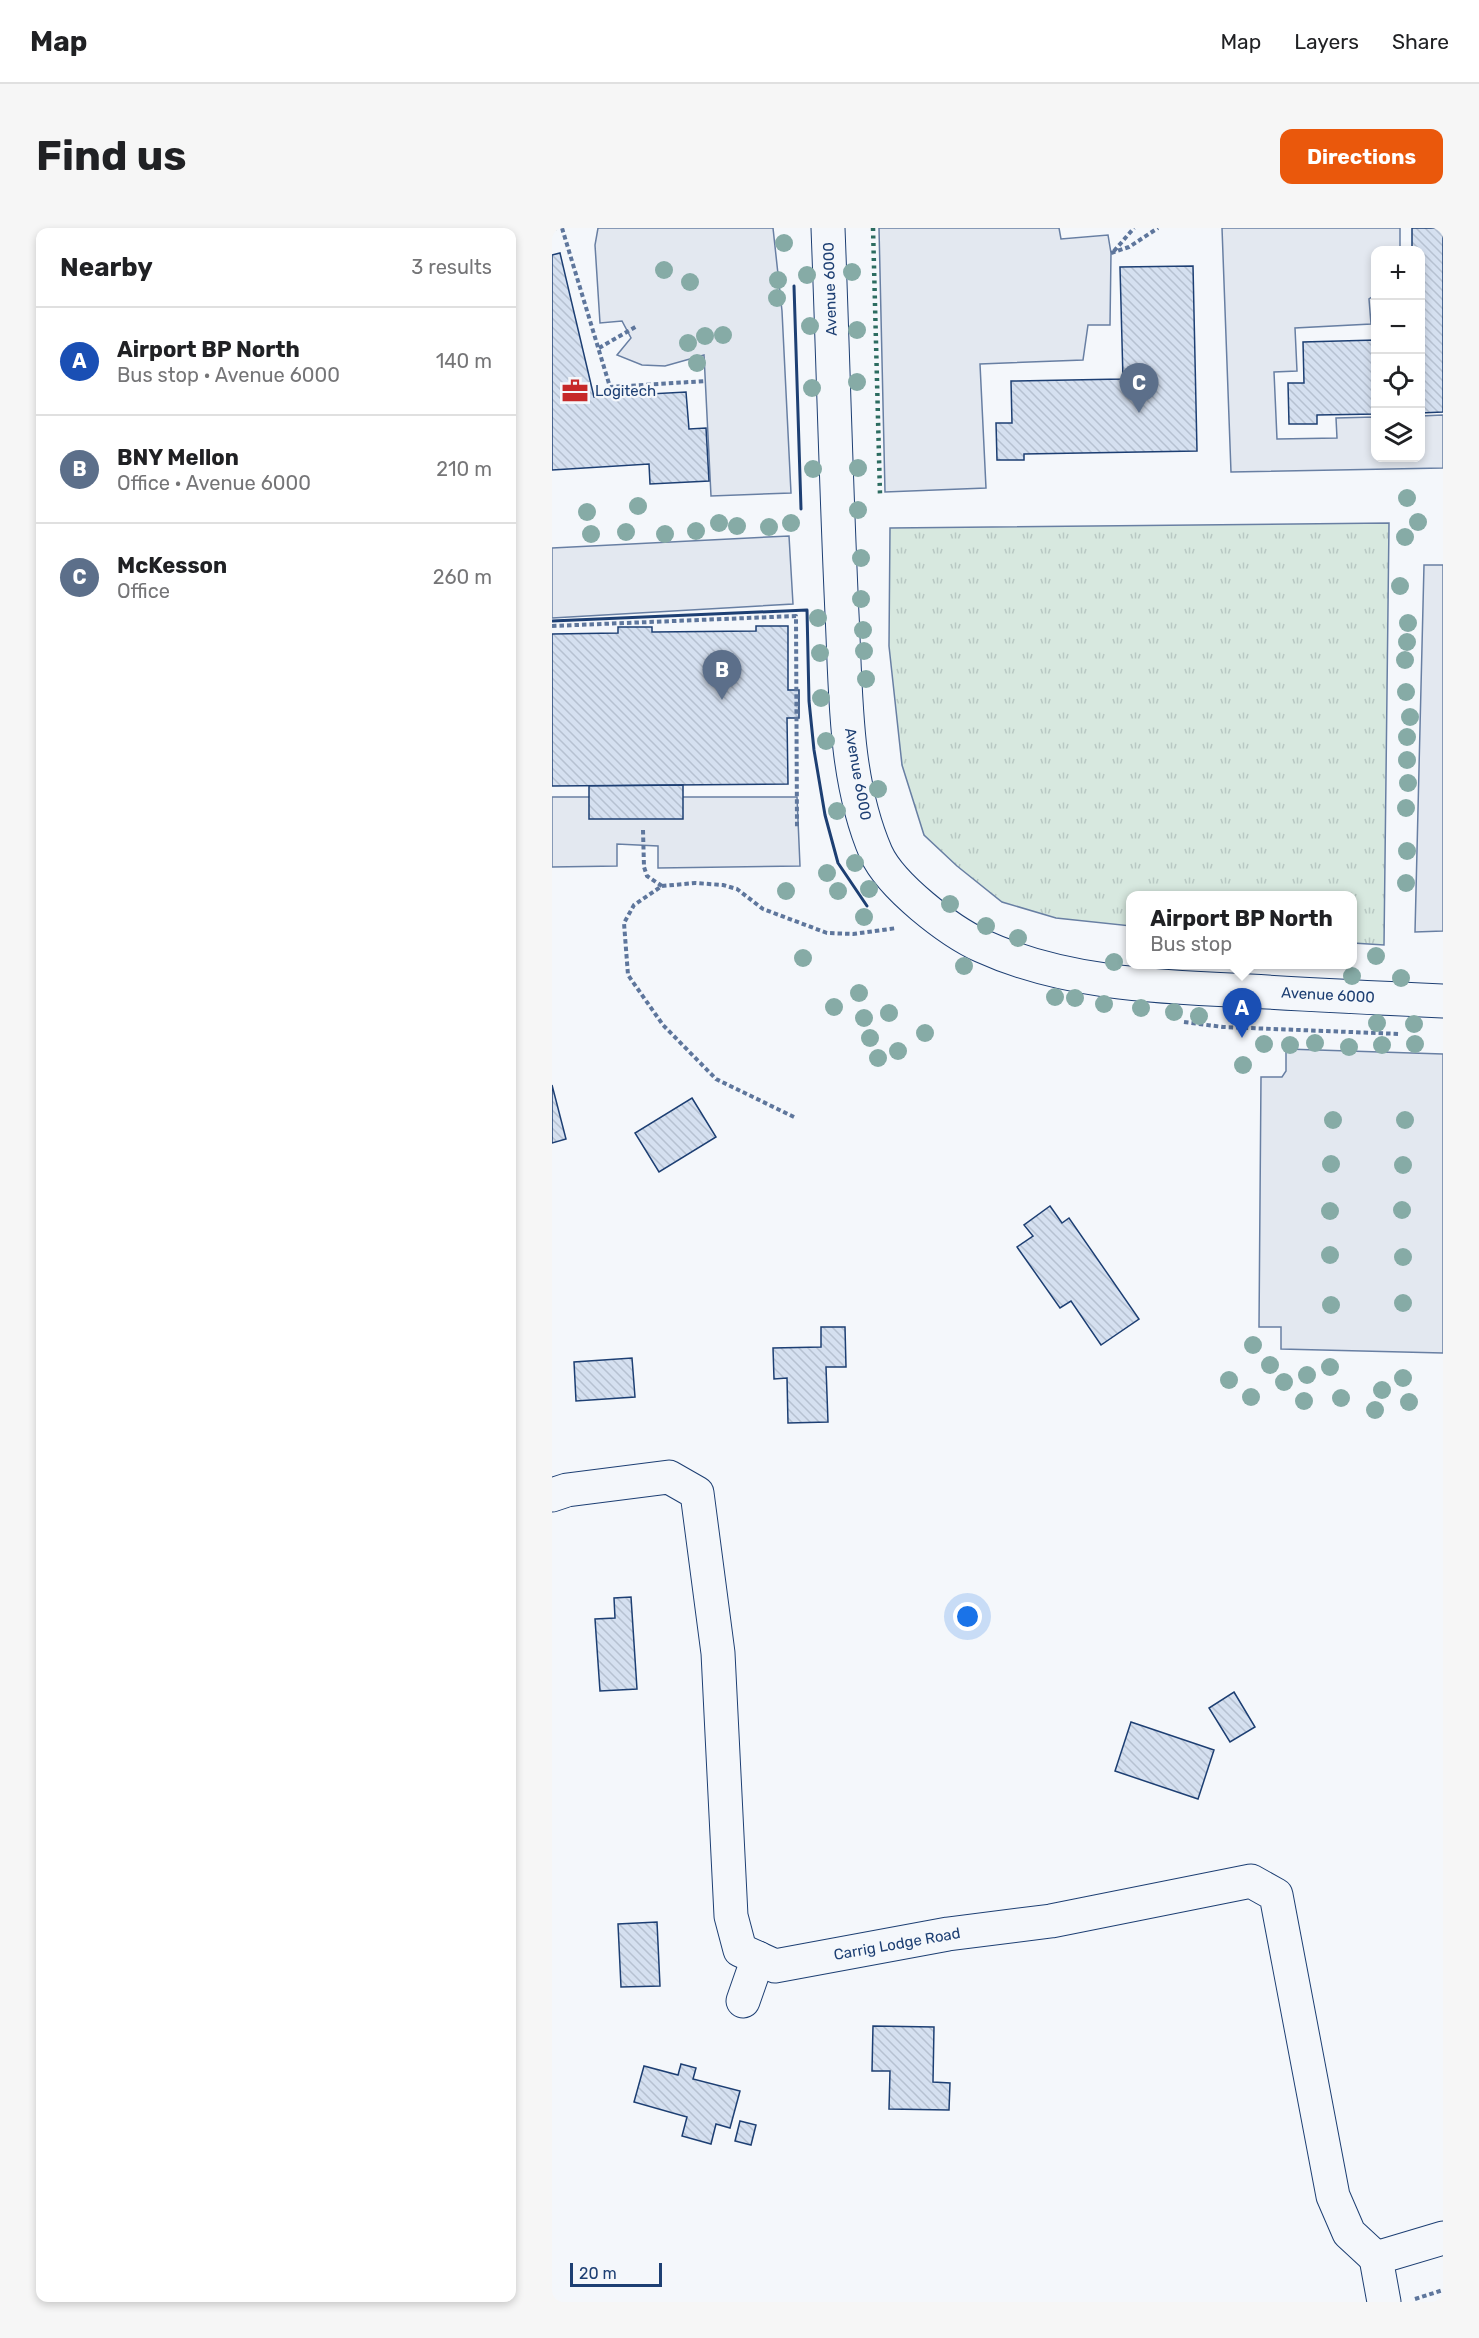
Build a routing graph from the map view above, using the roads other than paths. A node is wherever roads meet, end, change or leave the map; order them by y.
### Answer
1 (828, 228) edge
2 (1443, 1001) edge
3 (552, 1495) edge
4 (758, 1958) junction
5 (743, 2001) dead end
6 (1443, 2238) edge
7 (1376, 2258) junction
8 (1400, 2301) edge

1 - 2 street, Avenue 6000
3 - 4 street, Carrig Lodge Road
4 - 5 street
4 - 7 street, Carrig Lodge Road
6 - 7 street
7 - 8 street

